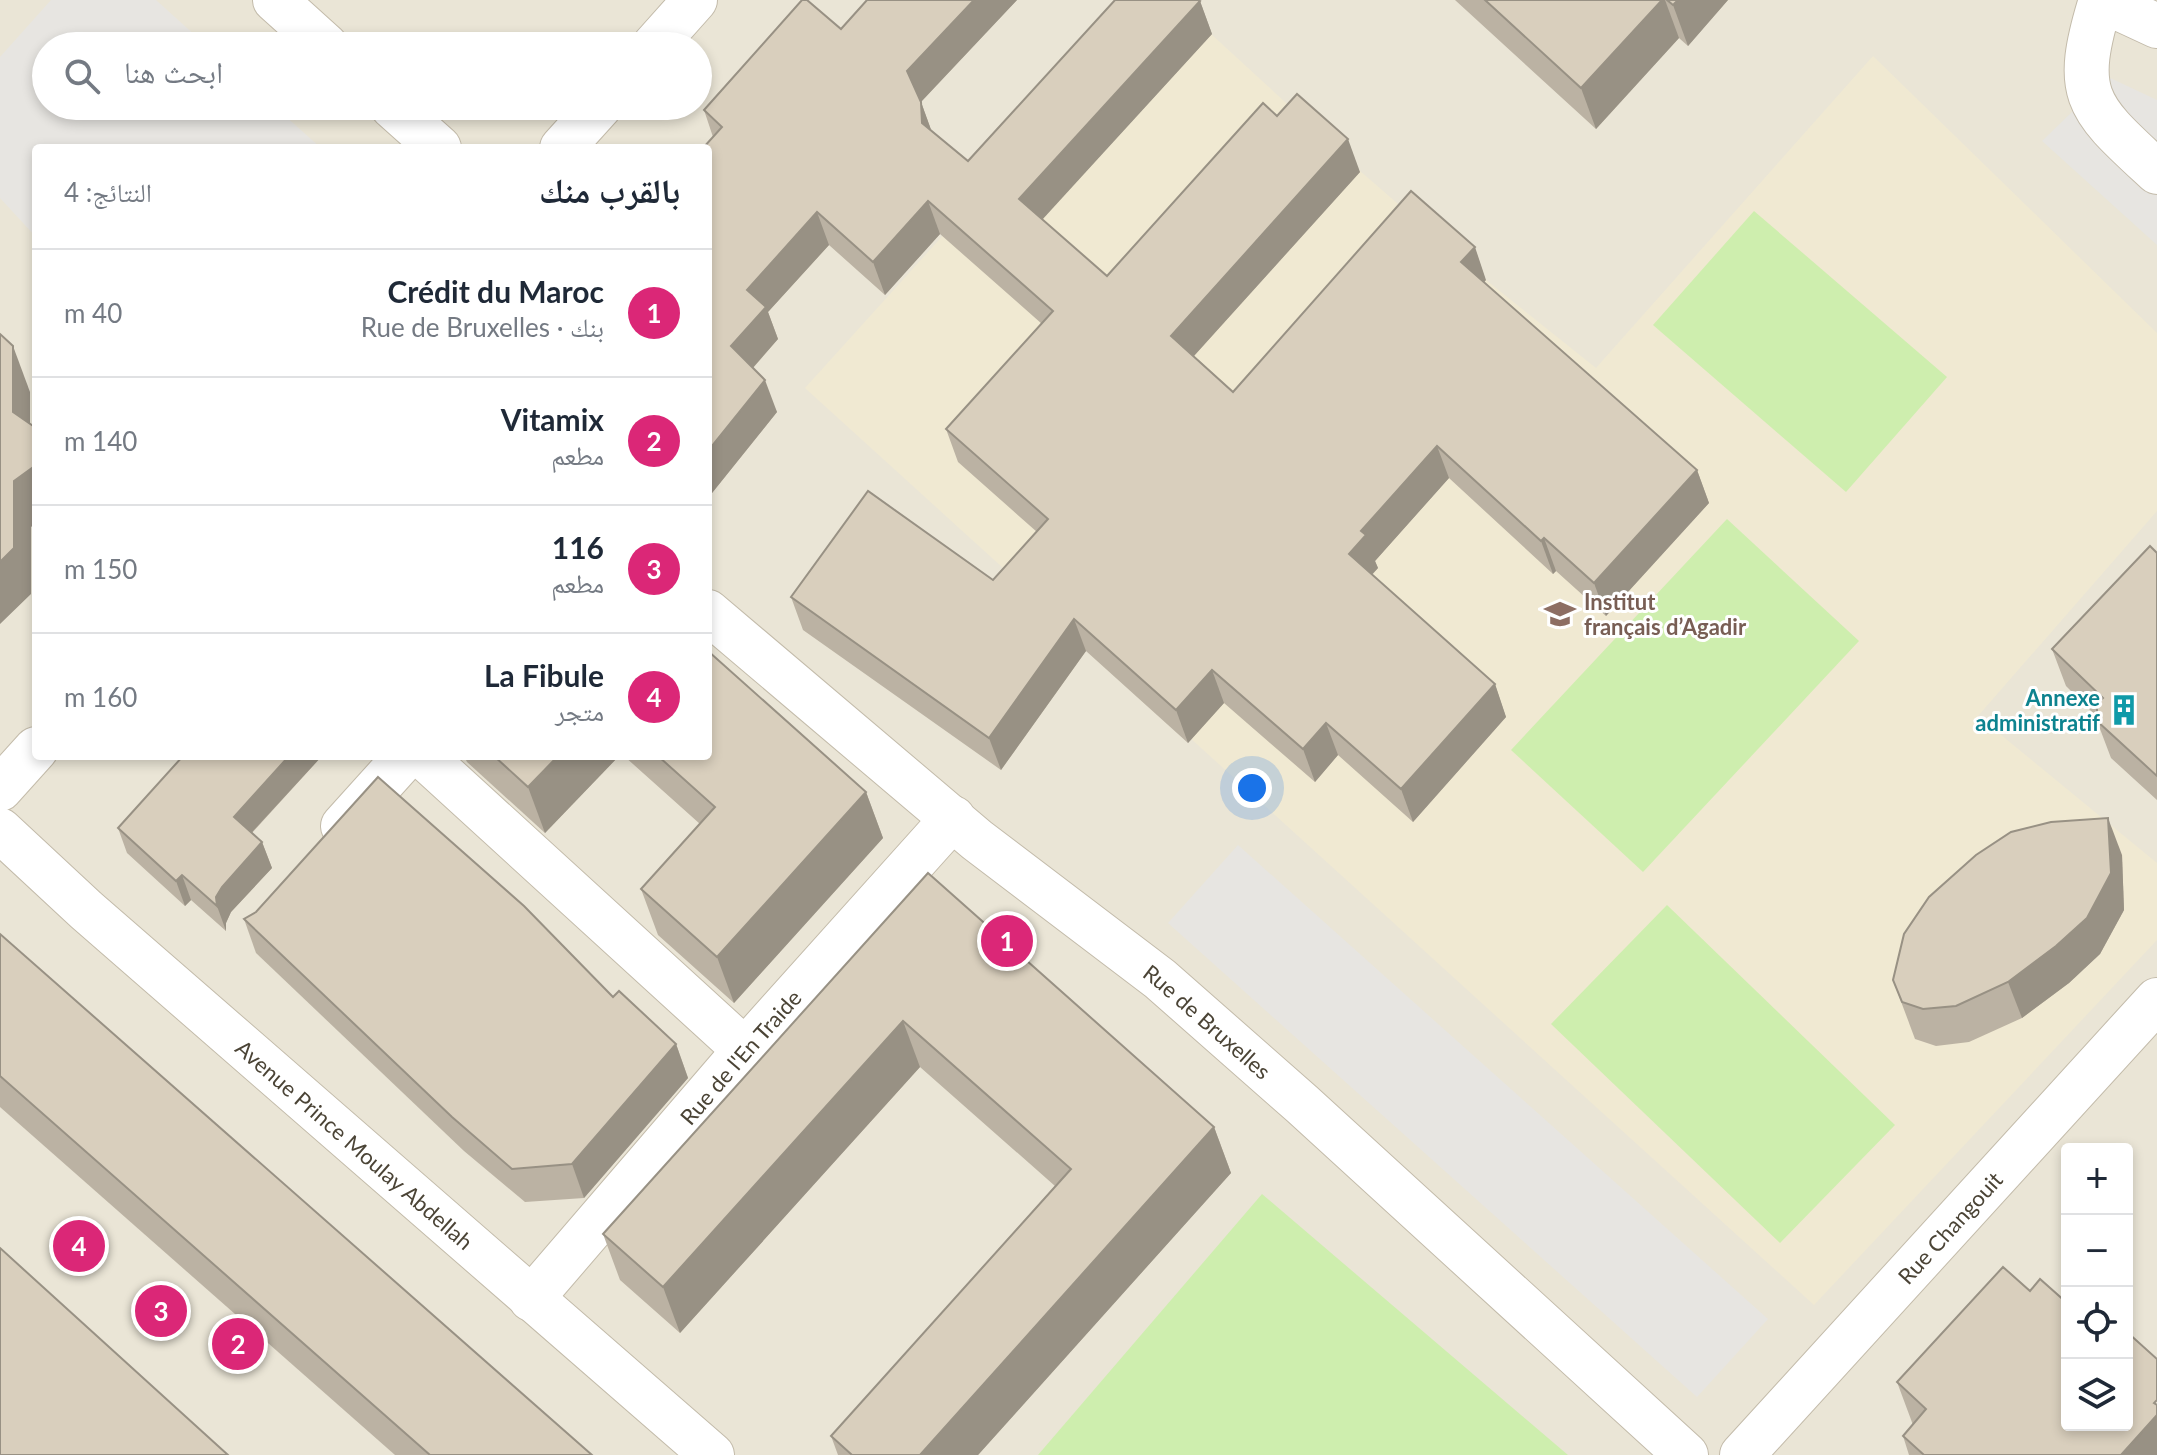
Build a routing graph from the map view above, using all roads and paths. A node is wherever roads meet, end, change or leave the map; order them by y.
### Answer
1 (275, 0) edge
2 (695, 0) edge
3 (2101, 0) edge
4 (2157, 26) edge
5 (310, 32) edge
6 (666, 32) edge
7 (408, 120) edge
8 (587, 120) edge
9 (435, 144) edge
10 (566, 144) edge
11 (2157, 172) edge
12 (712, 615) edge
13 (32, 753) edge
14 (402, 760) edge
15 (427, 760) edge
16 (0, 789) edge
17 (953, 818) junction
18 (0, 830) edge
19 (313, 860) edge
20 (2157, 1000) edge
21 (745, 1050) junction
22 (531, 1299) junction
23 (712, 1455) edge
24 (1686, 1455) edge
25 (1742, 1455) edge

1 - 5 street
2 - 6 street
3 - 4 street
3 - 11 street
7 - 9 street
8 - 10 street
12 - 17 street, Rue de Bruxelles
13 - 16 street
14 - 19 street
15 - 21 street
17 - 21 street, Rue de l'En Traide
17 - 24 street, Rue de Bruxelles
18 - 22 street, Avenue Prince Moulay Abdellah
20 - 25 street, Rue Changouit
21 - 22 street, Rue de l'En Traide
22 - 23 street, Avenue Prince Moulay Abdellah

